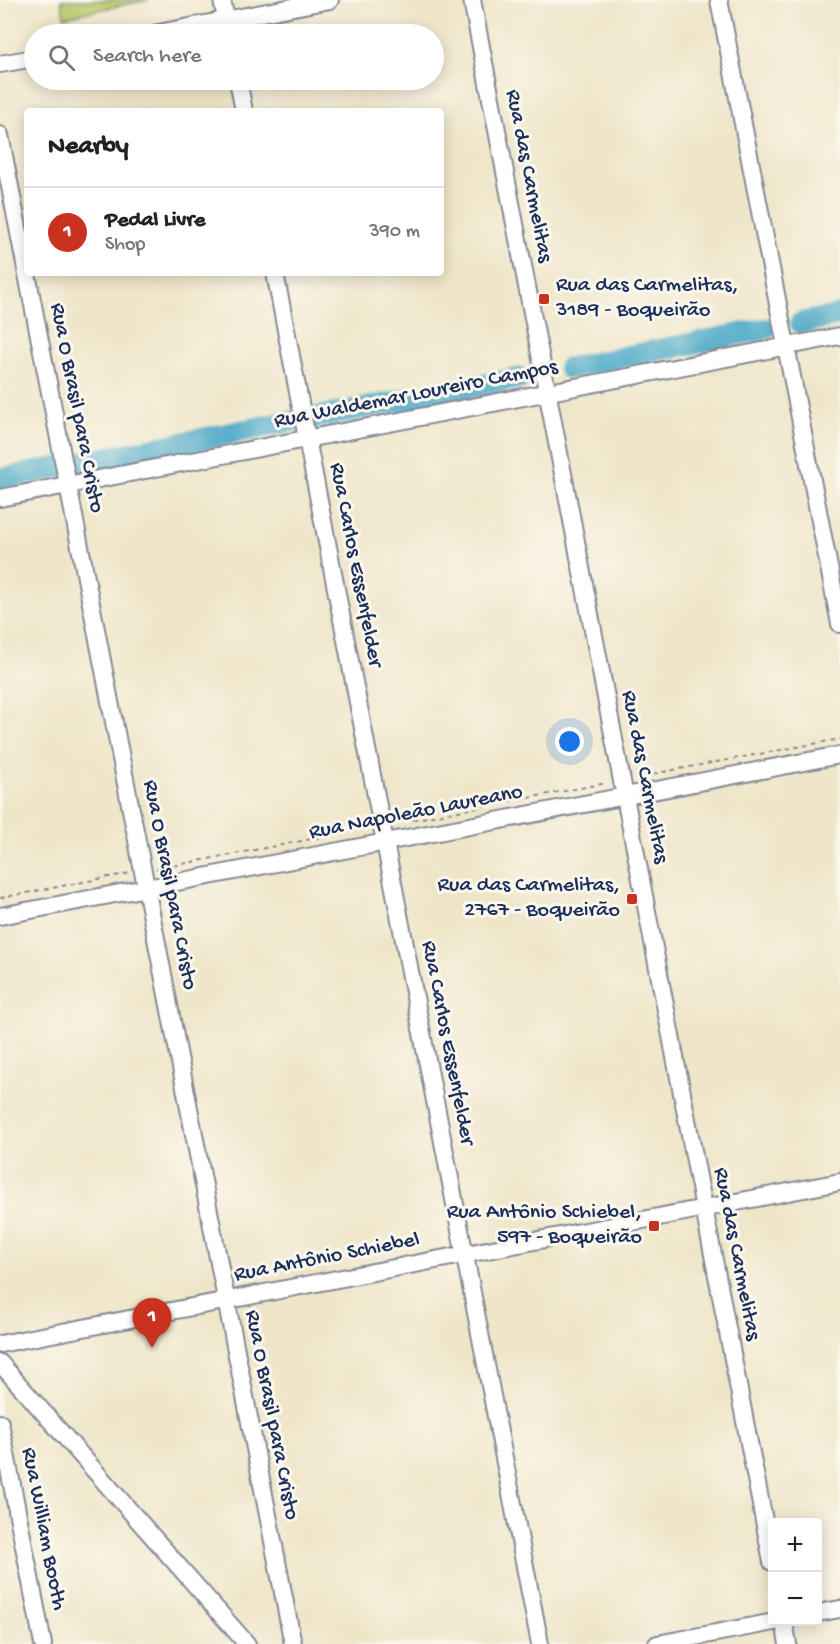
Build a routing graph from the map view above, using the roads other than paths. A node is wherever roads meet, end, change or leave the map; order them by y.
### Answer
1 (222, 0) edge
2 (330, 0) edge
3 (472, 0) edge
4 (719, 0) edge
5 (227, 24) edge
6 (239, 24) edge
7 (24, 60) edge
8 (0, 64) edge
9 (240, 90) edge
10 (243, 108) edge
11 (0, 135) edge
12 (24, 259) edge
13 (27, 276) edge
14 (276, 276) edge
15 (840, 336) edge
16 (786, 346) junction
17 (547, 392) junction
18 (307, 439) junction
19 (65, 472) junction
20 (0, 498) edge
21 (840, 624) edge
22 (840, 755) edge
23 (625, 796) junction
24 (386, 842) junction
25 (146, 888) junction
26 (0, 916) edge
27 (840, 1182) edge
28 (704, 1209) junction
29 (465, 1255) junction
30 (226, 1300) junction
31 (0, 1344) edge
32 (0, 1363) edge
33 (0, 1422) edge
34 (768, 1541) edge
35 (840, 1609) edge
36 (822, 1612) edge
37 (768, 1623) edge
38 (785, 1626) edge
39 (43, 1644) edge
40 (247, 1644) edge
41 (293, 1644) edge
42 (540, 1644) edge
43 (657, 1644) edge
44 (788, 1644) edge

1 - 5 street
2 - 6 street
3 - 17 street, Rua das Carmelitas
4 - 16 street
7 - 8 street
9 - 10 street
11 - 12 street, Rua O Brasil para Cristo
13 - 19 street, Rua O Brasil para Cristo
14 - 18 street, Rua Carlos Essenfelder
15 - 16 street, Rua Waldemar Loureiro Campos
16 - 17 street, Rua Waldemar Loureiro Campos
16 - 21 street
17 - 18 street, Rua Waldemar Loureiro Campos
17 - 23 street, Rua das Carmelitas
18 - 19 street, Rua Waldemar Loureiro Campos
18 - 24 street, Rua Carlos Essenfelder
19 - 20 street, Rua Waldemar Loureiro Campos
19 - 25 street, Rua O Brasil para Cristo
22 - 23 street, Rua Napoleão Laureano
23 - 24 street, Rua Napoleão Laureano
23 - 28 street, Rua das Carmelitas
24 - 25 street, Rua Napoleão Laureano
24 - 29 street, Rua Carlos Essenfelder
25 - 26 street, Rua Napoleão Laureano
25 - 30 street, Rua O Brasil para Cristo
27 - 28 street, Rua Antônio Schiebel
28 - 29 street, Rua Antônio Schiebel
28 - 34 street, Rua das Carmelitas
29 - 30 street, Rua Antônio Schiebel
29 - 42 street, Rua Carlos Essenfelder
30 - 31 street, Rua Antônio Schiebel
30 - 41 street, Rua O Brasil para Cristo
32 - 40 street
33 - 39 street, Rua William Booth
35 - 36 street
37 - 43 street
38 - 44 street

